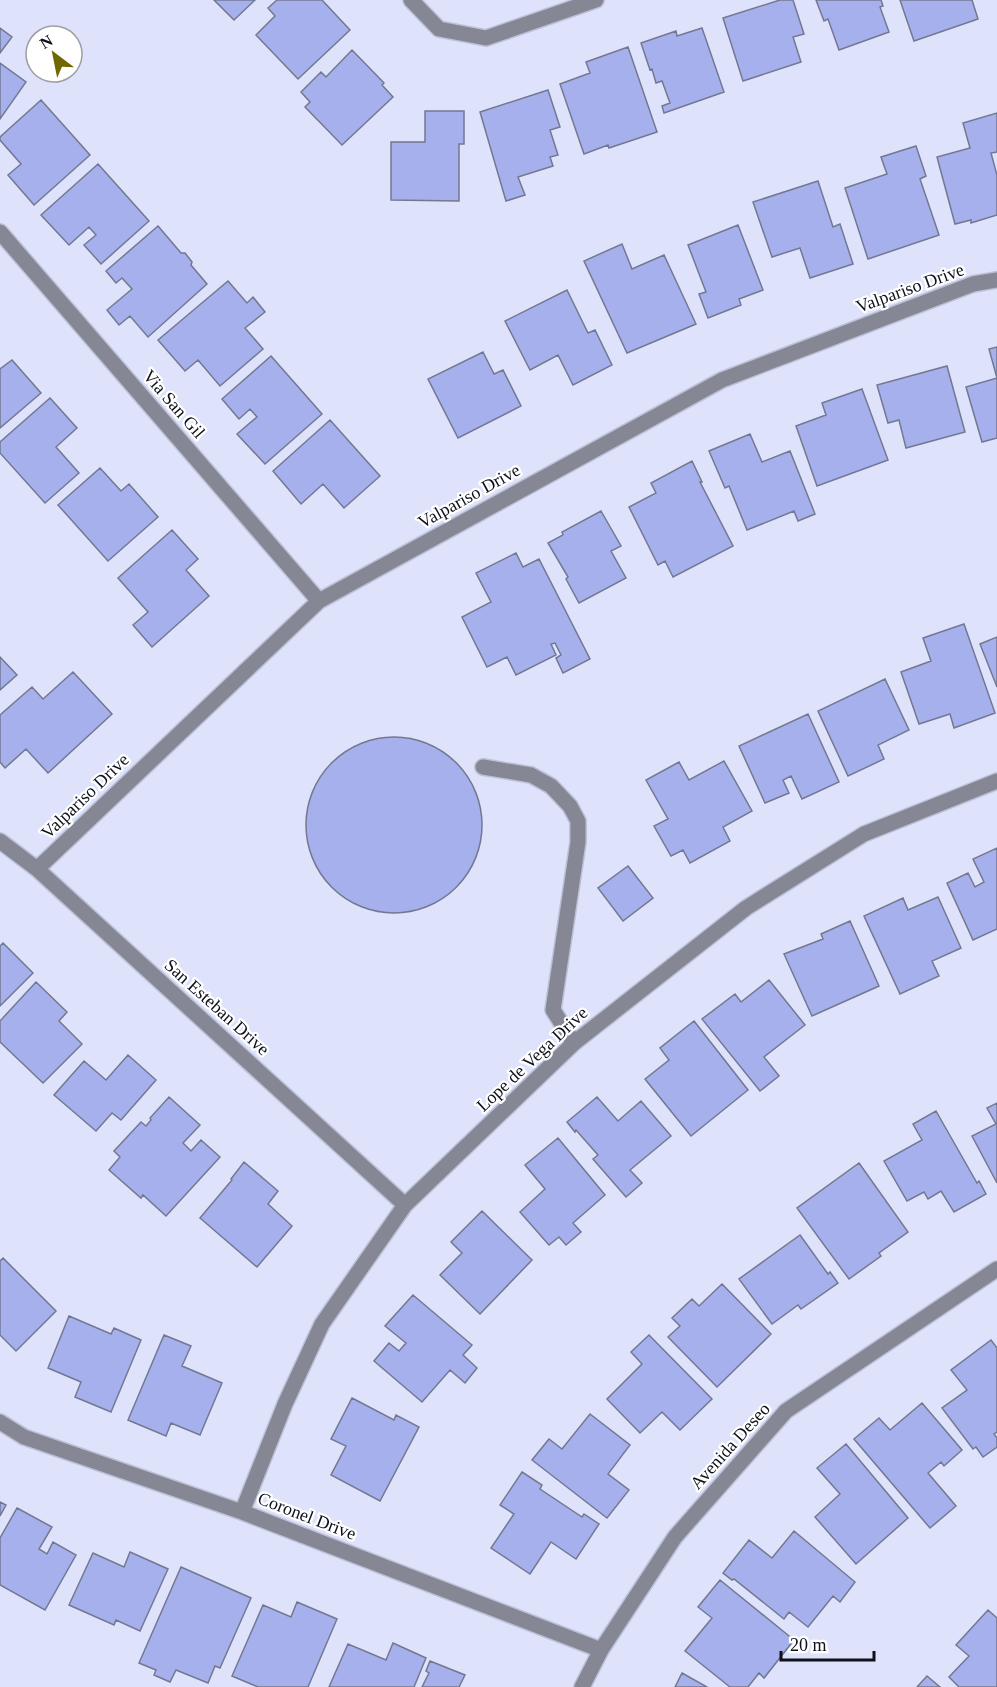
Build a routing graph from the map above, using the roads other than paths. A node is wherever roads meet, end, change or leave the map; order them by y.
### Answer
1 (411, 0) edge
2 (596, 0) edge
3 (0, 232) edge
4 (997, 280) edge
5 (319, 601) junction
6 (483, 767) dead end
7 (997, 781) edge
8 (0, 841) edge
9 (37, 868) junction
10 (574, 1043) junction
11 (405, 1205) junction
12 (997, 1269) edge
13 (0, 1422) edge
14 (243, 1512) junction
15 (601, 1650) junction
16 (582, 1687) edge

1 - 2 street
3 - 5 street, Via San Gil
4 - 5 street, Valpariso Drive
5 - 9 street, Valpariso Drive
6 - 10 street
7 - 10 street, Lope de Vega Drive
8 - 9 street, San Esteban Drive
9 - 11 street, San Esteban Drive
10 - 11 street, Lope de Vega Drive
11 - 14 street, Lope de Vega Drive
12 - 15 street, Avenida Deseo
13 - 14 street, Coronel Drive
14 - 15 street, Coronel Drive
15 - 16 street, Avenida Deseo

